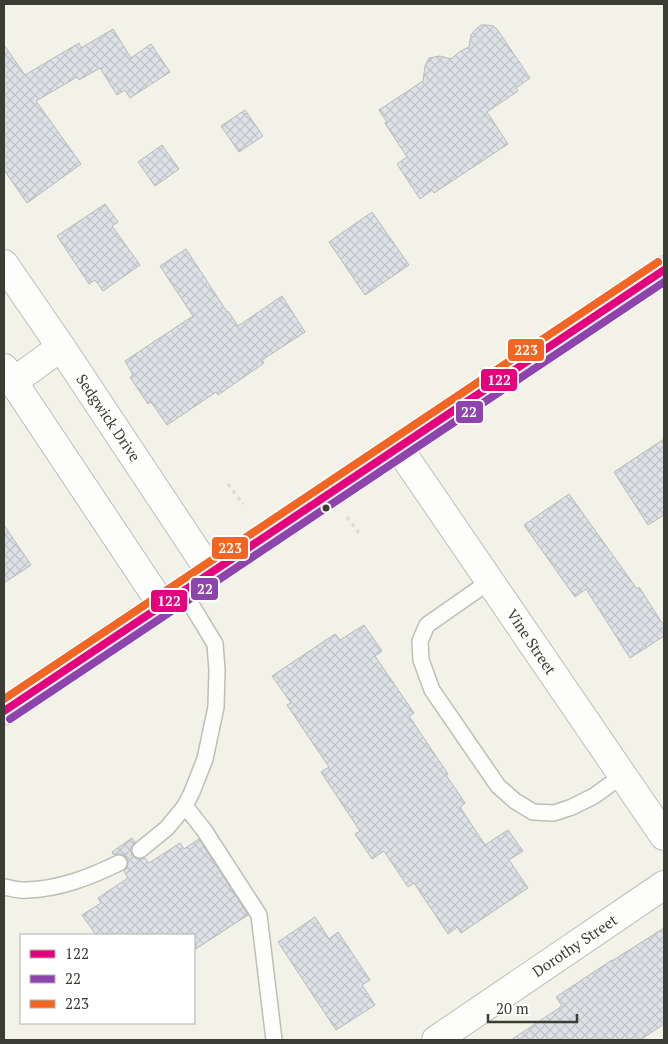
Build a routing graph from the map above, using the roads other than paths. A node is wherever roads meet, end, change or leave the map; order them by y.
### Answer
1 (4, 264) edge
2 (664, 270) edge
3 (61, 346) junction
4 (9, 375) edge
5 (398, 447) junction
6 (211, 573) junction
7 (490, 581) junction
8 (173, 598) junction
9 (4, 711) edge
10 (623, 775) junction
11 (185, 806) junction
12 (664, 836) edge
13 (140, 850) dead end
14 (119, 863) dead end
15 (664, 886) edge
16 (4, 887) edge
17 (274, 1040) edge
18 (436, 1040) edge

1 - 3 street, Sedgwick Drive
2 - 5 main road
3 - 4 street
3 - 6 street, Sedgwick Drive
4 - 8 street
5 - 6 main road
5 - 7 street, Vine Street
6 - 8 main road
7 - 10 street, Vine Street
7 - 10 lane
8 - 9 main road
8 - 11 lane
10 - 12 street, Vine Street
11 - 13 lane
11 - 17 lane
14 - 16 lane
15 - 18 street, Dorothy Street

